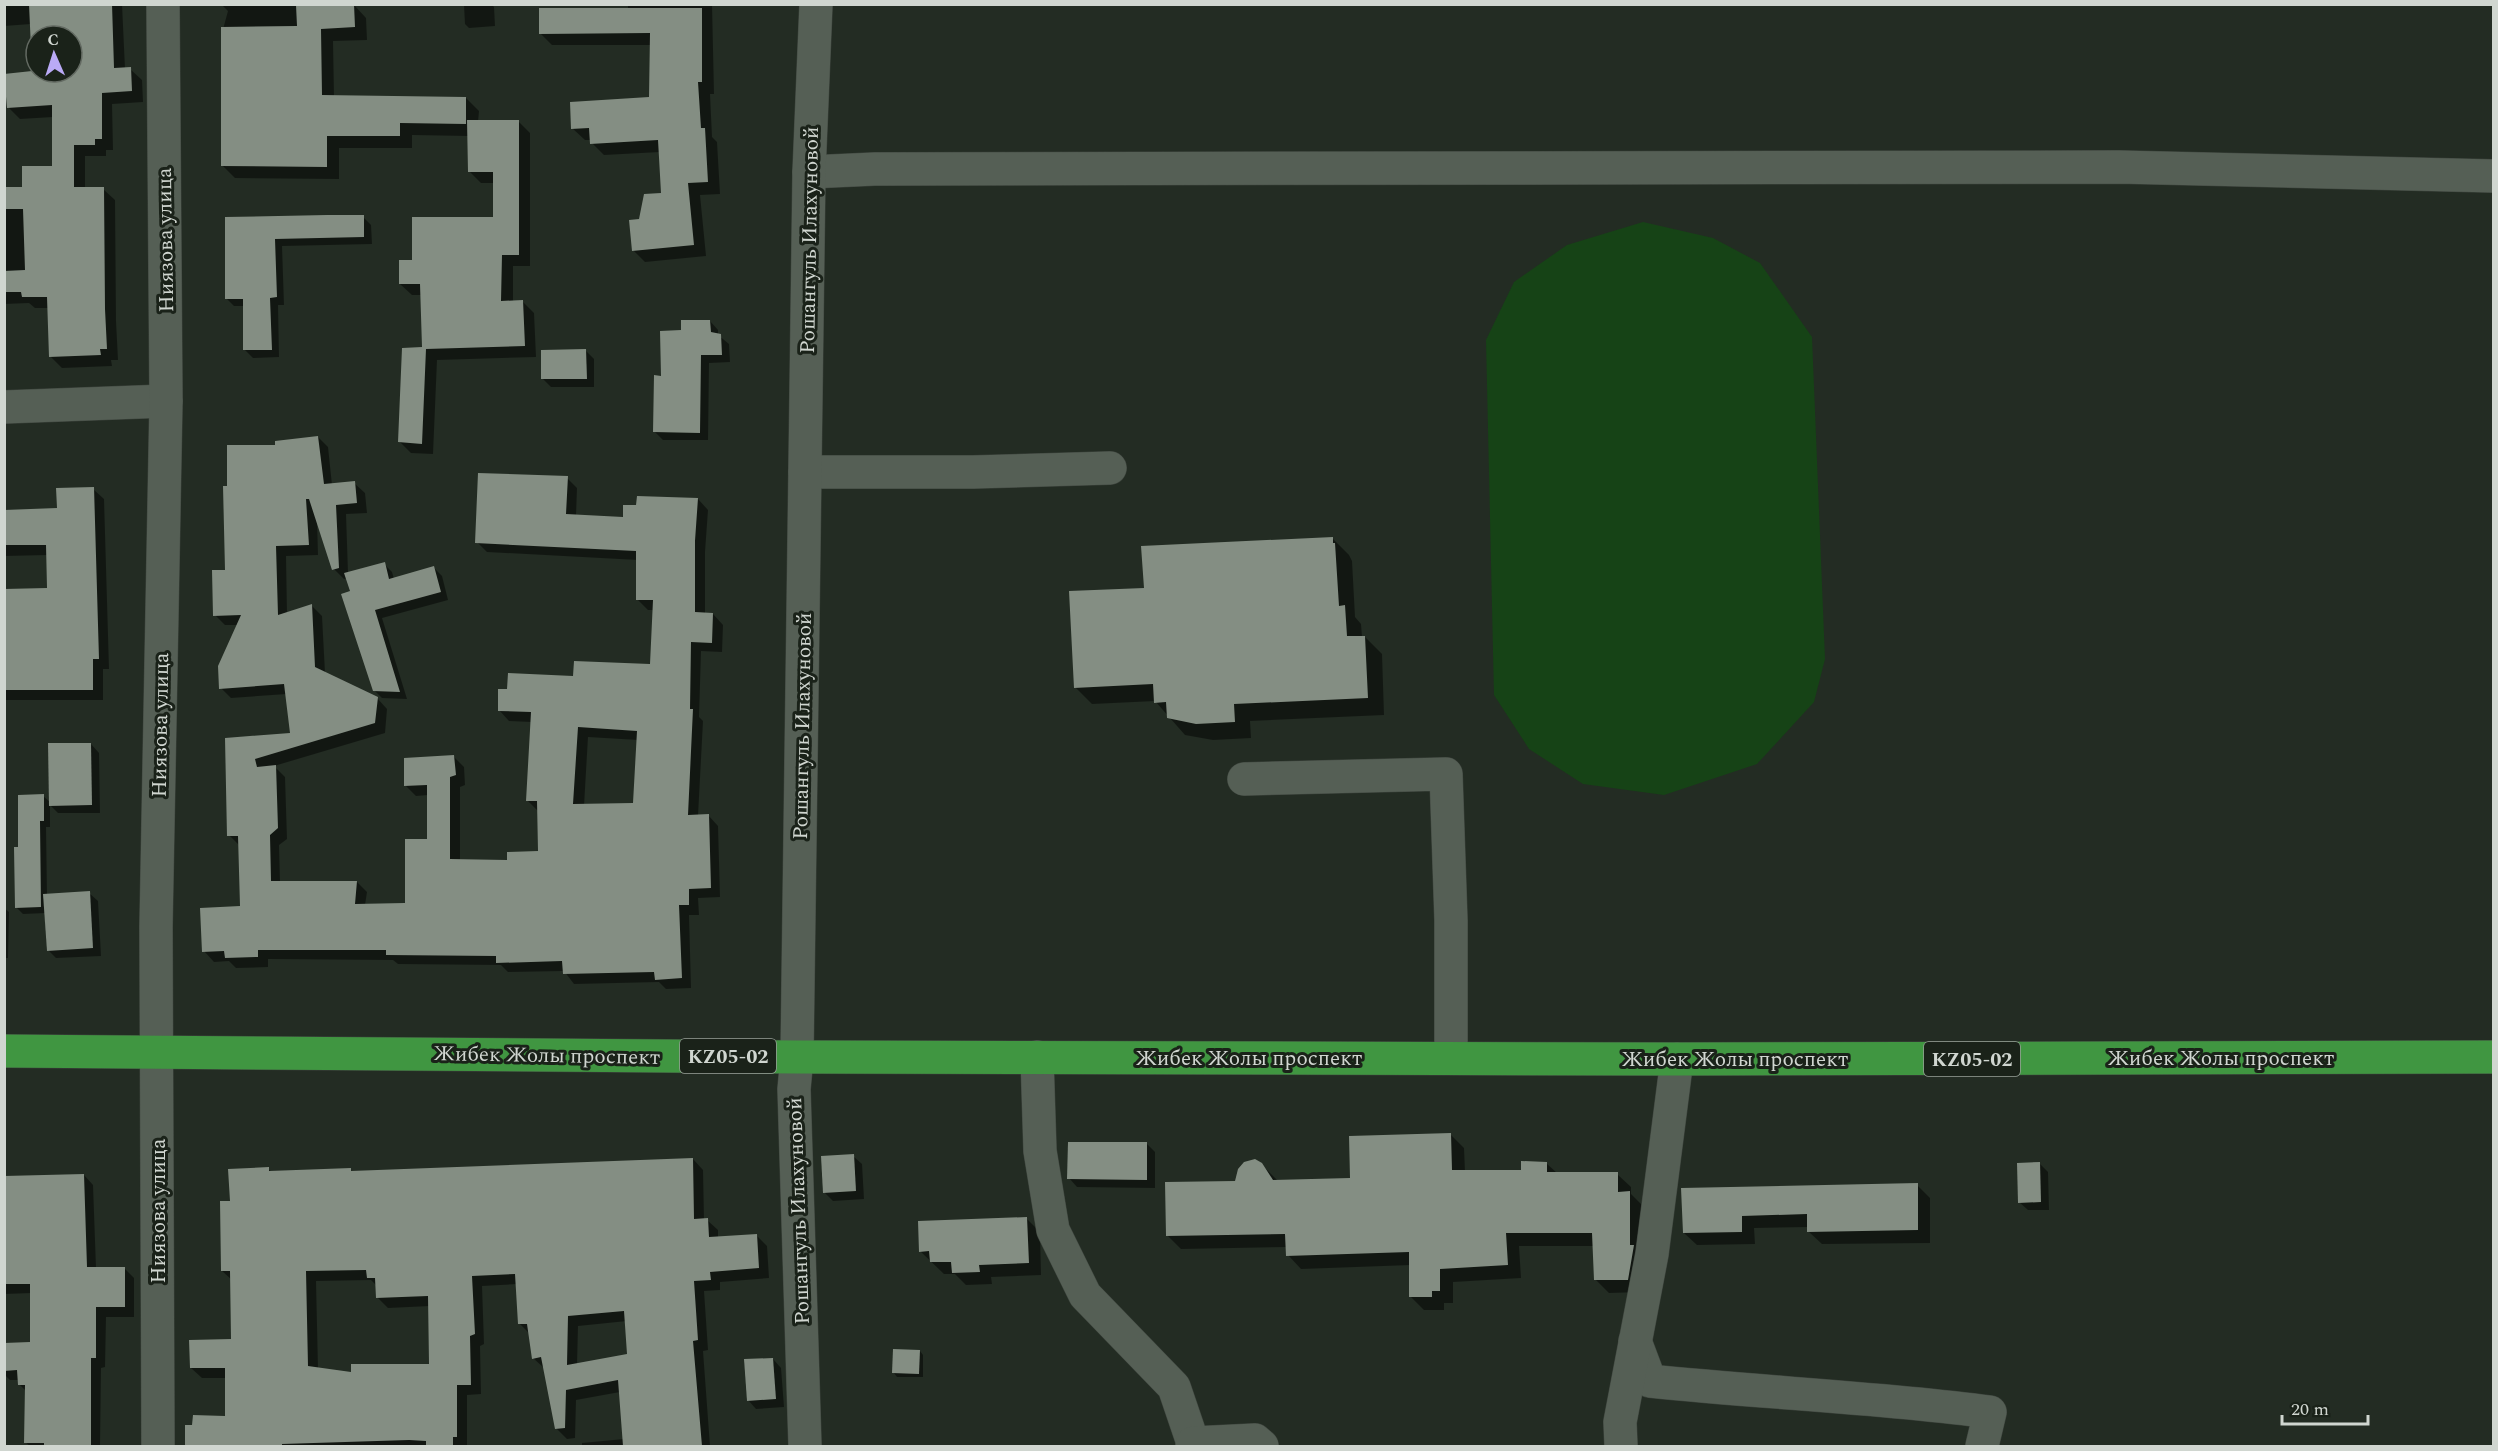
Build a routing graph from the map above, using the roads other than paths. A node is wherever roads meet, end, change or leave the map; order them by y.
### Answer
1 (163, 4) edge
2 (816, 4) edge
3 (809, 172) junction
4 (2493, 176) edge
5 (166, 401) junction
6 (4, 407) edge
7 (1110, 468) dead end
8 (805, 472) junction
9 (1244, 779) dead end
10 (4, 1051) edge
11 (157, 1051) junction
12 (797, 1057) junction
13 (1037, 1057) junction
14 (2493, 1057) edge
15 (1451, 1058) junction
16 (1677, 1059) junction
17 (1635, 1341) junction
18 (1965, 1408) junction
19 (1193, 1445) edge
20 (158, 1446) edge
21 (805, 1446) edge
22 (1262, 1446) edge
23 (1621, 1446) edge
24 (1962, 1446) edge
25 (1982, 1446) edge

1 - 5 street, Ниязова улица
2 - 3 street, Рошангуль Илахуновой
3 - 4 street
3 - 8 street, Рошангуль Илахуновой
5 - 6 street
5 - 11 street, Ниязова улица
7 - 8 street
8 - 12 street, Рошангуль Илахуновой
9 - 15 street
10 - 11 highway, Жибек Жолы проспект / KZ05-02
11 - 12 highway, Жибек Жолы проспект / KZ05-02
11 - 20 street, Ниязова улица
12 - 13 highway, Жибек Жолы проспект / KZ05-02
12 - 21 street, Рошангуль Илахуновой
13 - 15 highway, Жибек Жолы проспект / KZ05-02
13 - 19 street
14 - 16 highway, Жибек Жолы проспект / KZ05-02
15 - 16 highway, Жибек Жолы проспект / KZ05-02
16 - 17 street
17 - 18 street
17 - 23 street
18 - 24 street
18 - 25 street
19 - 22 street

